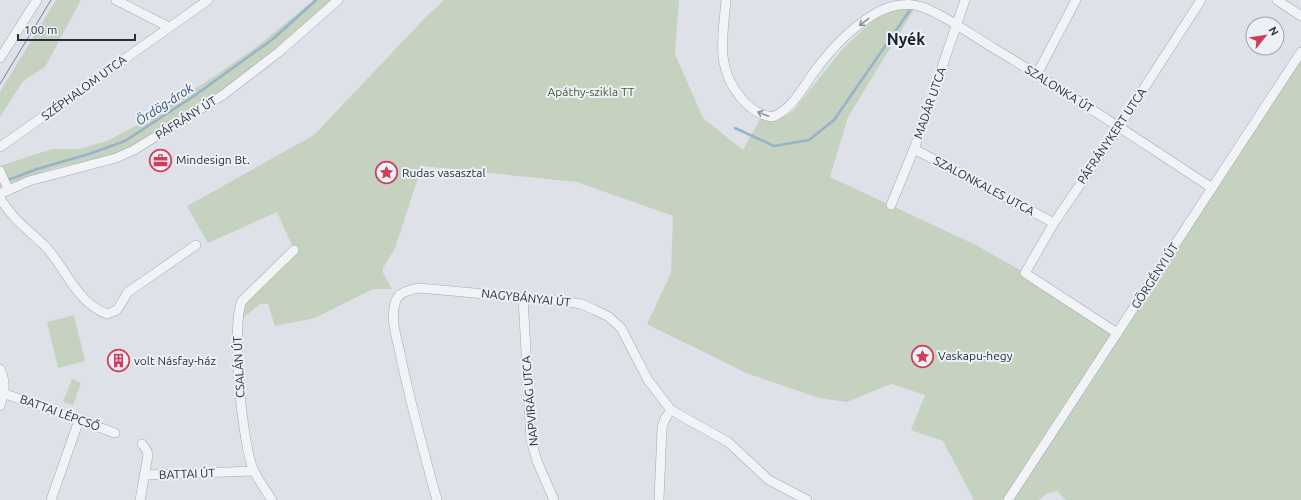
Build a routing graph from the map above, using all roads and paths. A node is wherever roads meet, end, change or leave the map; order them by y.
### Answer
1 (37, 0) edge
2 (116, 0) edge
3 (208, 0) edge
4 (338, 0) edge
5 (726, 0) edge
6 (965, 0) edge
7 (1076, 0) edge
8 (1201, 0) edge
9 (1277, 0) edge
10 (900, 2) edge
11 (1301, 16) edge
12 (956, 26) junction
13 (169, 27) junction
14 (1301, 52) edge
15 (0, 58) edge
16 (1037, 74) junction
17 (1119, 127) junction
18 (0, 147) edge
19 (914, 149) junction
20 (0, 172) edge
21 (1212, 188) junction
22 (4, 191) edge
23 (0, 198) edge
24 (891, 204) dead end
25 (1054, 223) junction
26 (196, 245) dead end
27 (294, 250) dead end
28 (523, 298) junction
29 (1117, 334) junction
30 (0, 369) edge
31 (2, 392) edge
32 (0, 406) edge
33 (671, 410) junction
34 (79, 420) junction
35 (115, 433) dead end
36 (142, 444) dead end
37 (254, 471) junction
38 (145, 475) junction
39 (51, 500) edge
40 (140, 500) edge
41 (272, 500) edge
42 (437, 500) edge
43 (554, 500) edge
44 (659, 500) edge
45 (807, 500) edge
46 (1008, 500) edge

1 - 15 street
2 - 13 street
3 - 13 street, SZÉPHALOM UTCA
4 - 22 street, PÁFRÁNY ÚT
10 -> 5 street, SZALONKA ÚT
6 - 12 street, MADÁR UTCA
7 - 16 street
8 - 17 street, PÁFRÁNYKERT UTCA
9 - 11 street
10 - 12 street, SZALONKA ÚT
12 - 16 street, SZALONKA ÚT
12 - 19 street, MADÁR UTCA
13 - 18 street, SZÉPHALOM UTCA
14 - 21 street, GÖRGÉNYI ÚT
16 - 17 street, SZALONKA ÚT
17 - 21 street, SZALONKA ÚT
17 - 25 street, PÁFRÁNYKERT UTCA
19 - 24 street, MADÁR UTCA
19 - 25 street, SZALONKALES UTCA
20 - 22 street
21 - 29 street, GÖRGÉNYI ÚT
23 - 26 street
25 - 29 street, PÁFRÁNYKERT UTCA
27 - 37 street, CSALÁN ÚT
28 - 33 street, NAGYBÁNYAI ÚT
28 - 42 street, NAGYBÁNYAI ÚT
28 - 43 street, NAPVIRÁG UTCA
29 - 46 street, GÖRGÉNYI ÚT
30 - 31 street
31 - 32 street
31 - 34 street, BATTAI LÉPCSŐ
33 - 44 street
33 - 45 street, NAGYBÁNYAI ÚT
34 - 35 street, BATTAI LÉPCSŐ
34 - 39 street
36 - 38 street
37 - 38 street, BATTAI ÚT
37 - 41 street, CSALÁN ÚT
38 - 40 street, BATTAI ÚT

